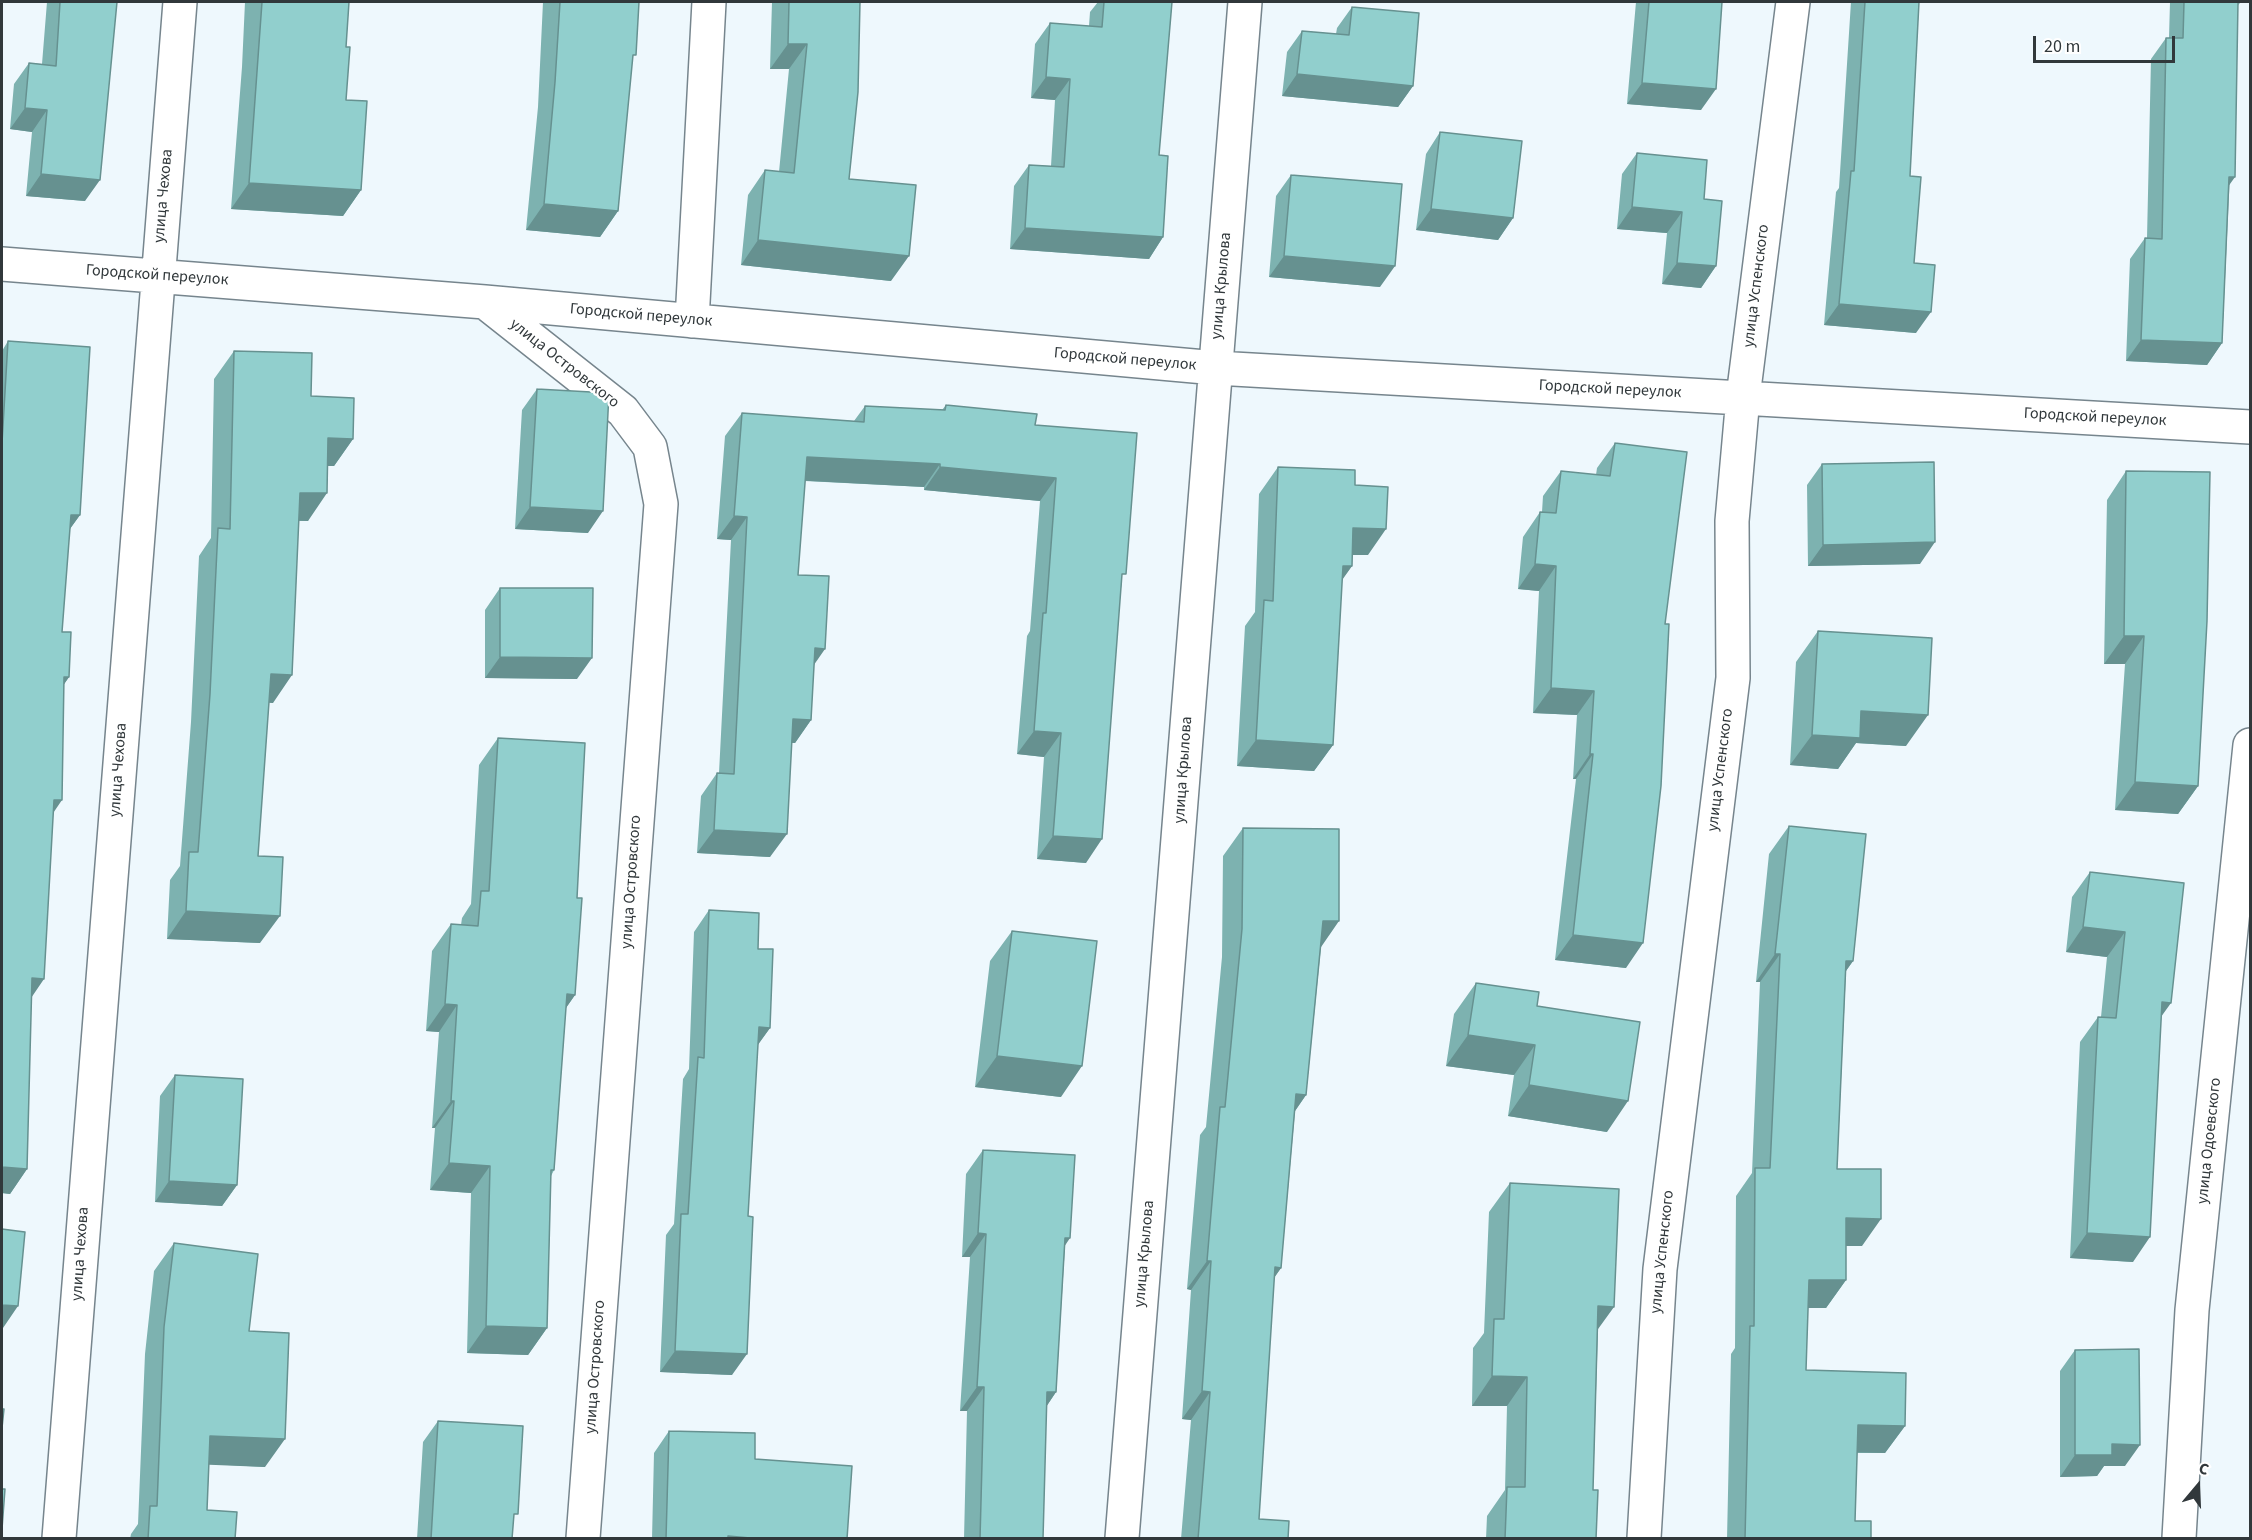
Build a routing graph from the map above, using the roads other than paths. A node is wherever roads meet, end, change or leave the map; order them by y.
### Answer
1 (180, 2) edge
2 (710, 2) edge
3 (1245, 2) edge
4 (1792, 2) edge
5 (2, 264) edge
6 (158, 276) junction
7 (485, 302) junction
8 (692, 321) junction
9 (1216, 368) junction
10 (1743, 397) junction
11 (2250, 427) edge
12 (2250, 745) edge
13 (59, 1539) edge
14 (583, 1539) edge
15 (1122, 1539) edge
16 (1644, 1539) edge
17 (2179, 1539) edge

1 - 6 street, улица Чехова
2 - 8 street
3 - 9 street, улица Крылова
4 - 10 street, улица Успенского
5 - 6 street, Городской переулок
6 - 7 street, Городской переулок
6 - 13 street, улица Чехова
7 - 8 street, Городской переулок
7 - 14 street, улица Островского
8 - 9 street, Городской переулок
9 - 10 street, Городской переулок
9 - 15 street, улица Крылова
10 - 11 street, Городской переулок
10 - 16 street, улица Успенского
12 - 17 street, улица Одоевского

